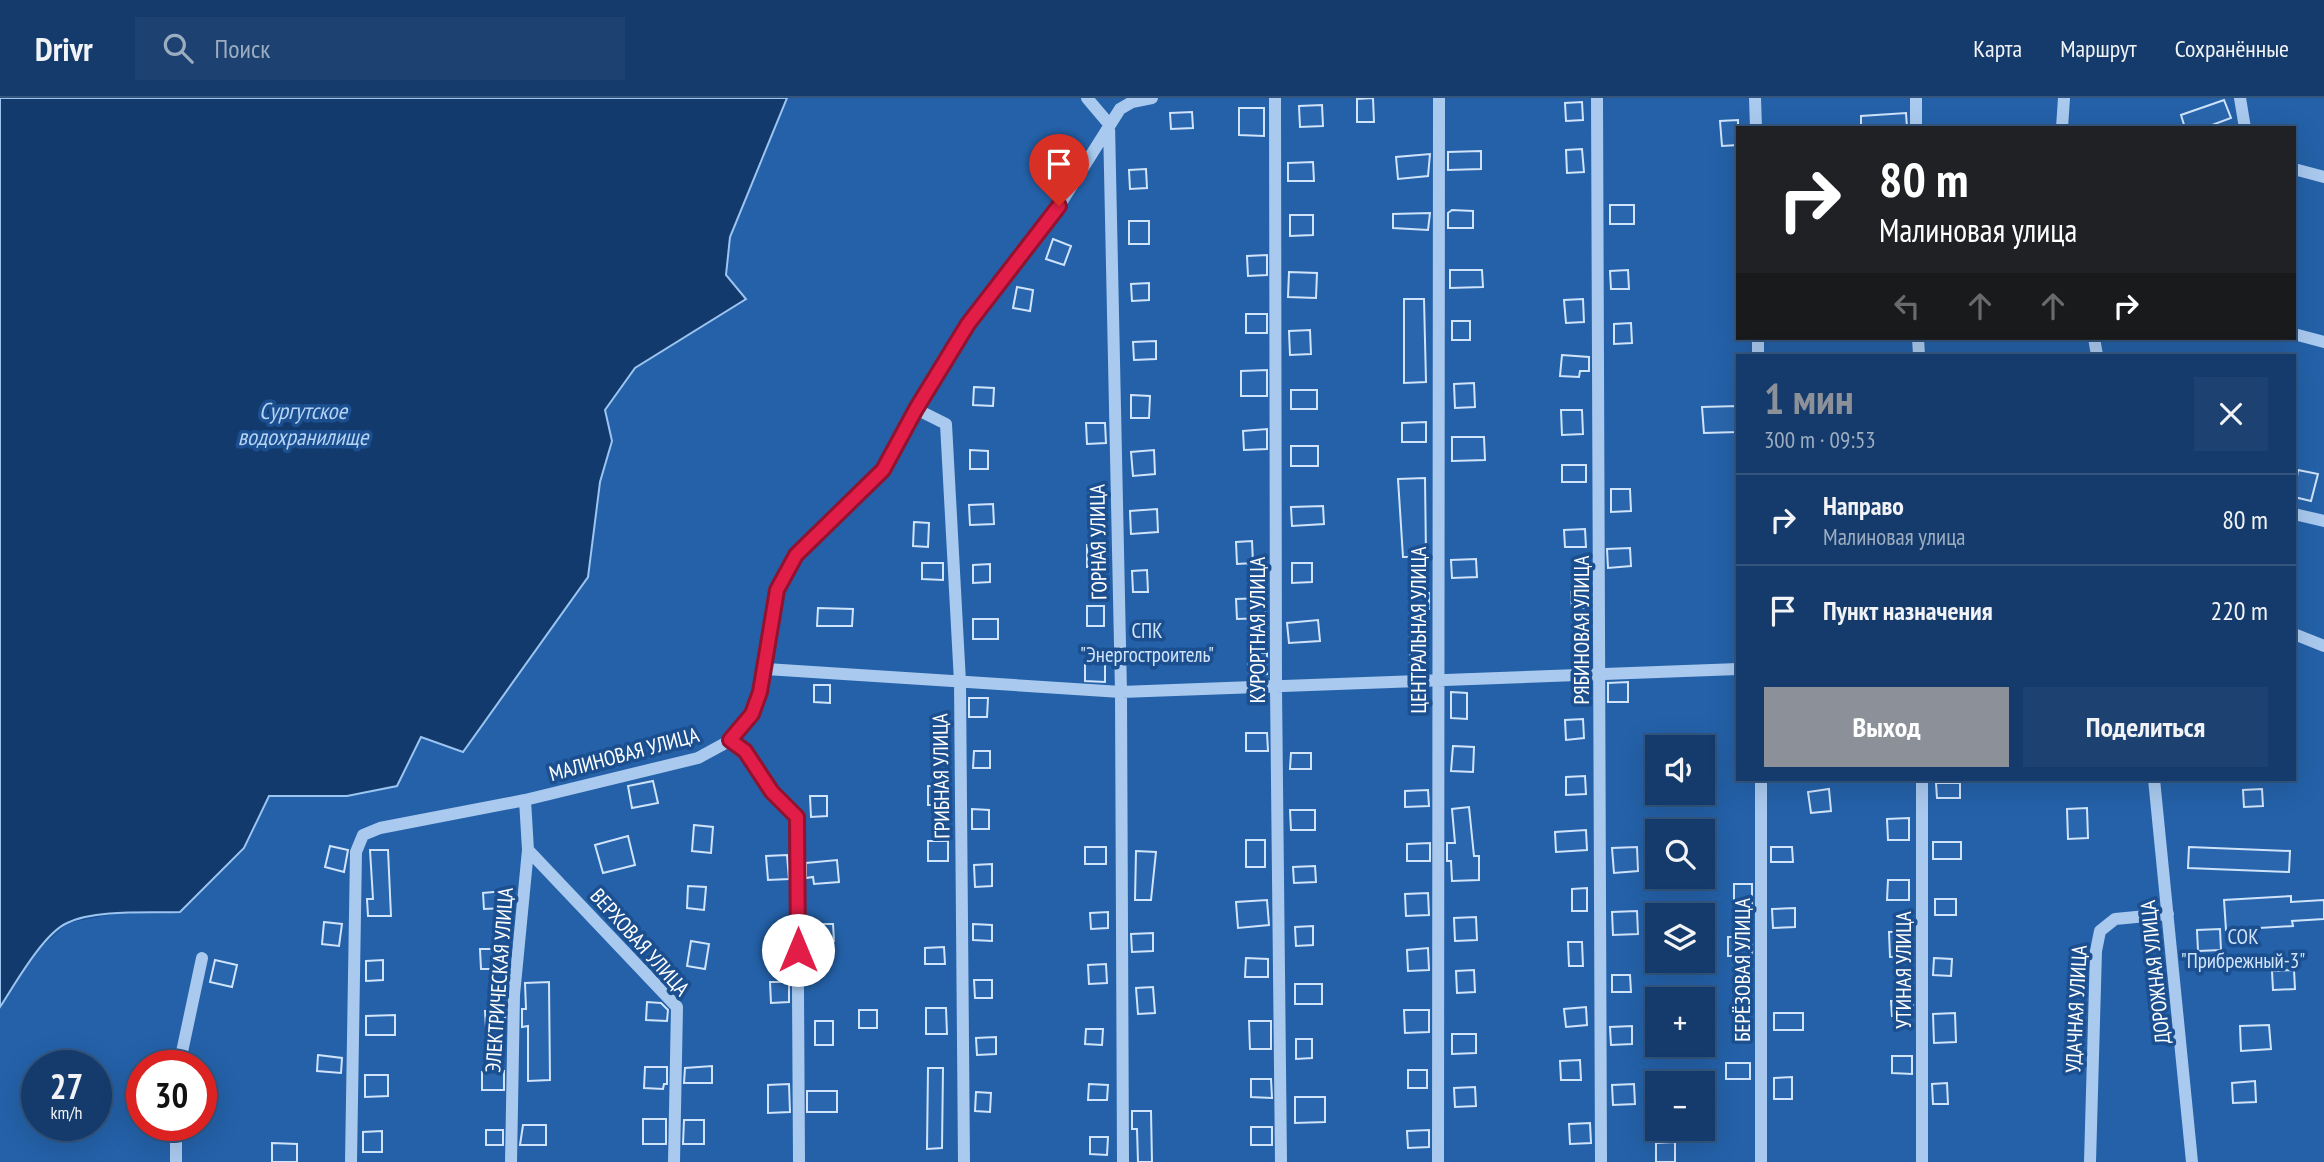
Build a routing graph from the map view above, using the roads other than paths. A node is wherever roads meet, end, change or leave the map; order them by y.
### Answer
1 (1087, 98) edge
2 (1152, 98) edge
3 (1275, 98) edge
4 (1439, 98) edge
5 (1597, 98) edge
6 (1755, 98) edge
7 (1916, 98) edge
8 (2064, 98) edge
9 (2240, 98) edge
10 (1109, 124) junction
11 (1756, 126) edge
12 (1916, 126) edge
13 (2062, 126) edge
14 (2245, 126) edge
15 (2296, 170) edge
16 (2324, 177) edge
17 (2296, 335) edge
18 (2324, 342) edge
19 (916, 409) junction
20 (2296, 515) edge
21 (2324, 522) edge
22 (2296, 635) edge
23 (2324, 646) edge
24 (766, 669) junction
25 (1736, 669) edge
26 (1600, 675) junction
27 (960, 682) junction
28 (1437, 682) junction
29 (1276, 688) junction
30 (1121, 692) junction
31 (730, 740) junction
32 (1761, 781) edge
33 (1922, 781) edge
34 (2154, 781) edge
35 (525, 800) junction
36 (528, 850) junction
37 (2168, 914) junction
38 (202, 958) dead end
39 (182, 1050) edge
40 (176, 1141) edge
41 (176, 1162) edge
42 (351, 1162) edge
43 (511, 1162) edge
44 (674, 1162) edge
45 (799, 1162) edge
46 (964, 1162) edge
47 (1123, 1162) edge
48 (1282, 1162) edge
49 (1438, 1162) edge
50 (1601, 1162) edge
51 (1761, 1162) edge
52 (1922, 1162) edge
53 (2090, 1162) edge
54 (2192, 1162) edge

1 - 10 street
2 - 10 street, МАЛИНОВАЯ УЛИЦА
3 - 29 street, КУРОРТНАЯ УЛИЦА
4 - 28 street, ЦЕНТРАЛЬНАЯ УЛИЦА
5 - 26 street, РЯБИНОВАЯ УЛИЦА
6 - 11 street
7 - 12 street
8 - 13 street
9 - 14 street
10 - 19 street, МАЛИНОВАЯ УЛИЦА
10 - 30 street, ГОРНАЯ УЛИЦА
15 - 16 street
17 - 18 street
19 - 24 street, МАЛИНОВАЯ УЛИЦА
19 - 27 street, ГРИБНАЯ УЛИЦА
20 - 21 street
22 - 23 street
24 - 27 street
24 - 31 street, МАЛИНОВАЯ УЛИЦА
25 - 26 street
26 - 28 street
26 - 50 street, РЯБИНОВАЯ УЛИЦА
27 - 30 street
27 - 46 street, ГРИБНАЯ УЛИЦА
28 - 29 street
28 - 49 street, ЦЕНТРАЛЬНАЯ УЛИЦА
29 - 30 street
29 - 48 street, КУРОРТНАЯ УЛИЦА
30 - 47 street, ГОРНАЯ УЛИЦА
31 - 35 street, МАЛИНОВАЯ УЛИЦА
31 - 45 street
32 - 51 street, БЕРЁЗОВАЯ УЛИЦА
33 - 52 street, УТИНАЯ УЛИЦА
34 - 37 street, ДОРОЖНАЯ УЛИЦА
35 - 36 street, ЭЛЕКТРИЧЕСКАЯ УЛИЦА
35 - 42 street, МАЛИНОВАЯ УЛИЦА
36 - 43 street, ЭЛЕКТРИЧЕСКАЯ УЛИЦА
36 - 44 street, ВЕРХОВАЯ УЛИЦА
37 - 53 street, УДАЧНАЯ УЛИЦА
37 - 54 street, ДОРОЖНАЯ УЛИЦА
38 - 39 street
40 - 41 street

